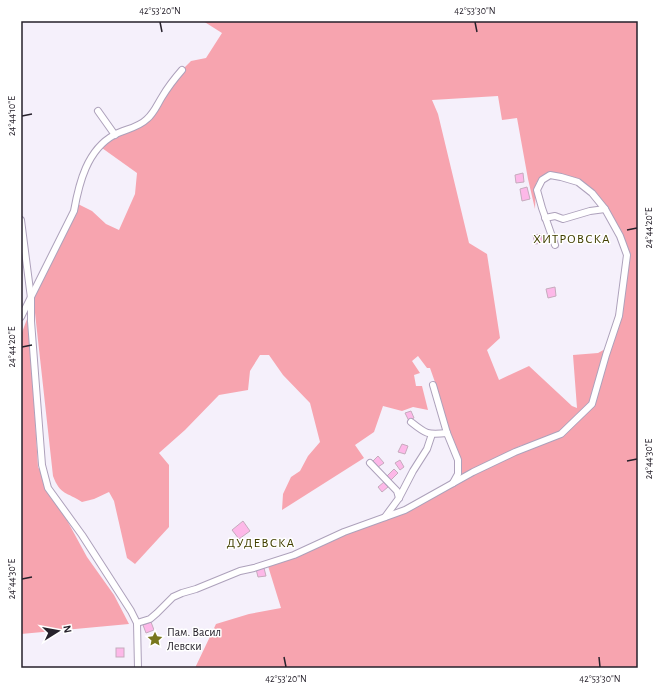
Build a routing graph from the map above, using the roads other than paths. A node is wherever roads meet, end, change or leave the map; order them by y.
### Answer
1 (182, 70) dead end
2 (98, 111) dead end
3 (116, 135) junction
4 (605, 209) junction
5 (545, 218) junction
6 (21, 220) edge
7 (555, 245) dead end
8 (30, 298) junction
9 (21, 317) edge
10 (434, 385) dead end
11 (411, 422) dead end
12 (447, 433) junction
13 (432, 434) junction
14 (370, 463) dead end
15 (453, 483) junction
16 (400, 498) junction
17 (385, 517) junction
18 (137, 623) junction
19 (138, 668) edge

1 - 3 street
2 - 3 street
3 - 8 street
4 - 5 street
4 - 5 street
4 - 15 street
5 - 7 street
6 - 8 street
8 - 9 street
8 - 18 street
10 - 12 street
11 - 13 street
12 - 13 street
12 - 15 street
13 - 16 street
14 - 16 street
15 - 17 street
16 - 17 street
17 - 18 street
18 - 19 street

